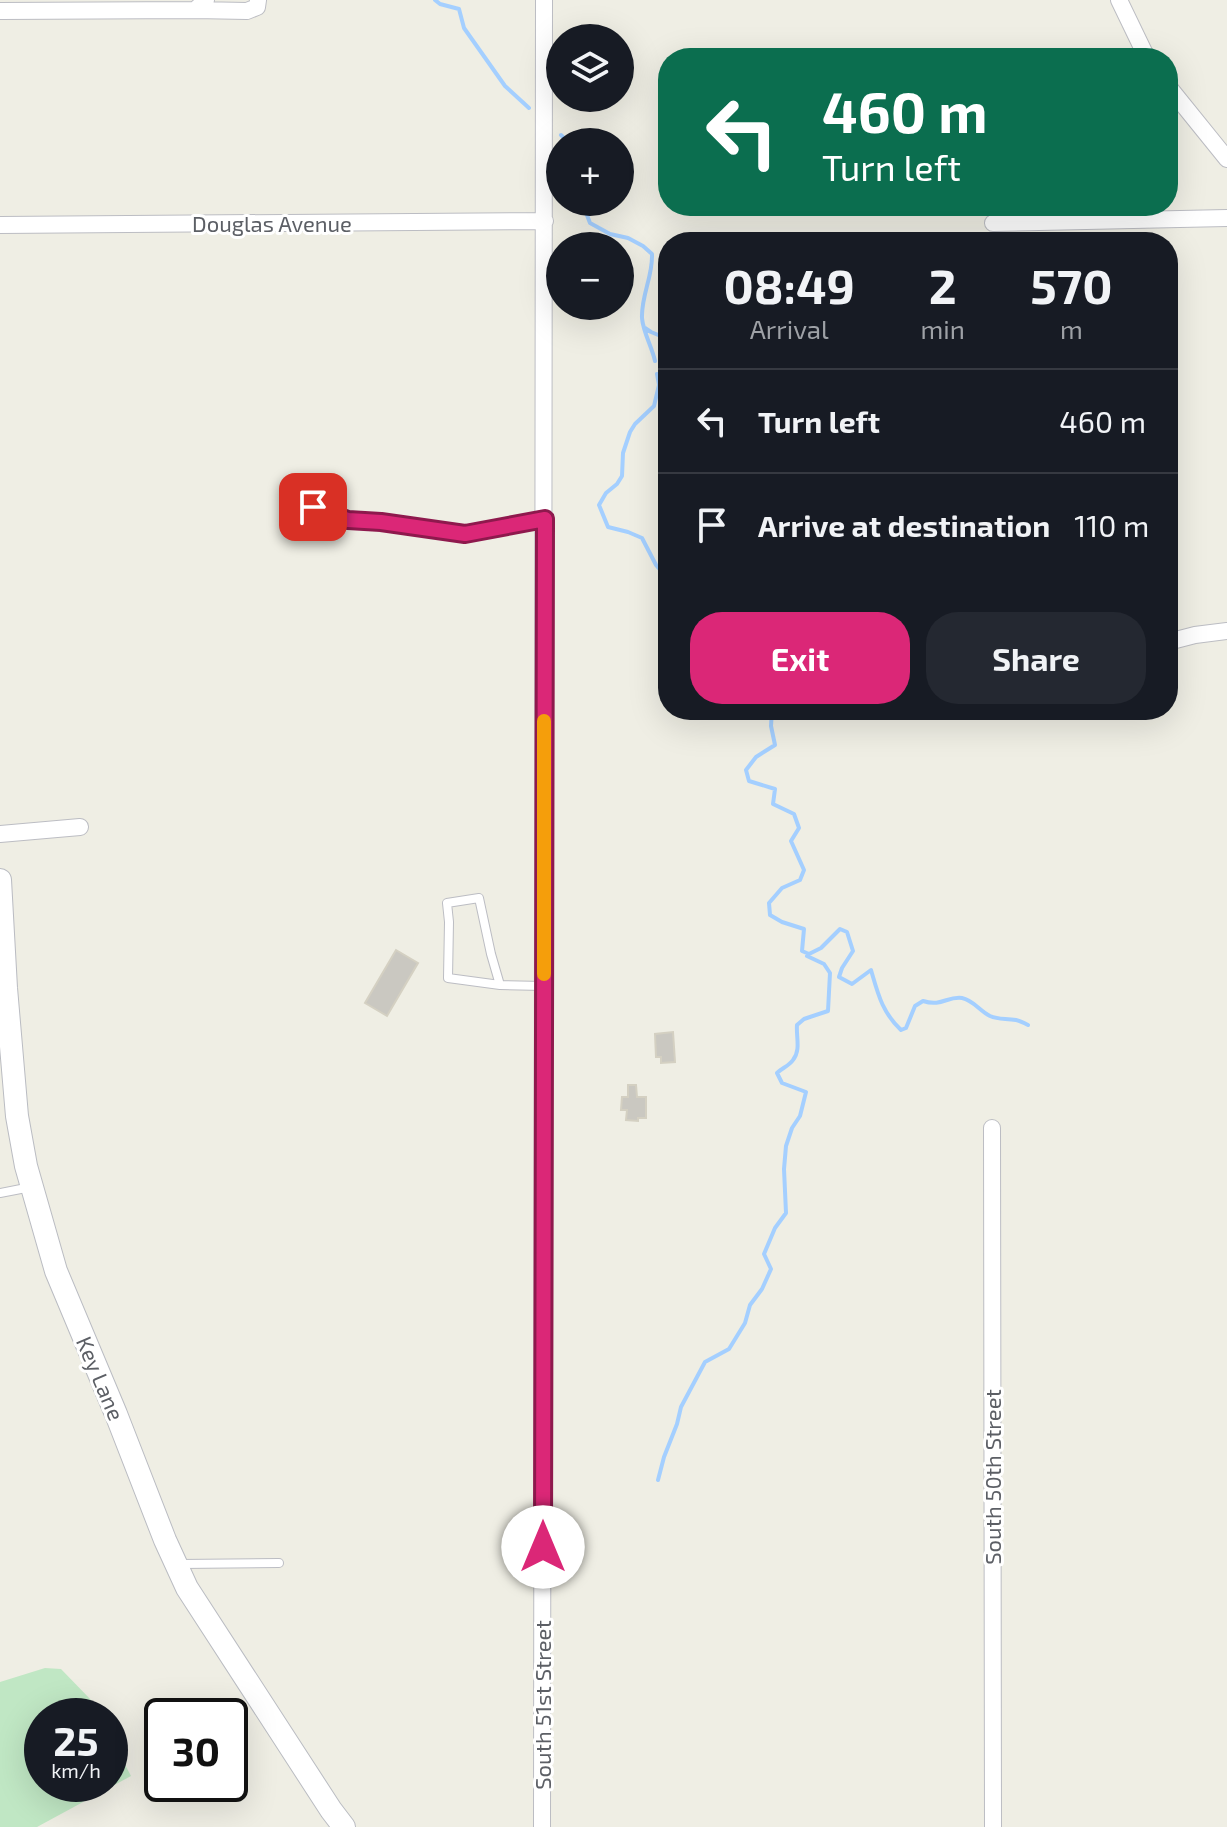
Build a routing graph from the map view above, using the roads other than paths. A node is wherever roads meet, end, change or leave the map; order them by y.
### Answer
1 (258, 0) edge
2 (544, 0) edge
3 (1119, 0) edge
4 (201, 5) edge
5 (101, 6) edge
6 (0, 11) edge
7 (1142, 48) edge
8 (1178, 98) edge
9 (1227, 159) edge
10 (1227, 218) edge
11 (545, 221) junction
12 (993, 223) dead end
13 (0, 225) edge
14 (313, 507) dead end
15 (545, 519) junction
16 (1227, 631) edge
17 (1178, 639) edge
18 (80, 827) dead end
19 (0, 834) edge
20 (0, 880) edge
21 (500, 985) junction
22 (544, 986) junction
23 (992, 1128) dead end
24 (32, 1187) junction
25 (0, 1193) edge
26 (279, 1563) dead end
27 (176, 1564) junction
28 (344, 1827) edge
29 (542, 1827) edge
30 (993, 1827) edge

1 - 4 street
2 - 11 street, South 51st Street
3 - 7 street
4 - 5 street
5 - 6 street
8 - 9 street
10 - 12 street
11 - 13 street, Douglas Avenue
11 - 15 street, South 51st Street
14 - 15 lane
15 - 22 street, South 51st Street
16 - 17 street
18 - 19 street
20 - 24 street, Key Lane
21 - 21 lane
21 - 22 lane
22 - 29 street, South 51st Street
23 - 30 street, South 50th Street
24 - 25 lane
24 - 27 street, Key Lane
26 - 27 lane
27 - 28 street, Key Lane

